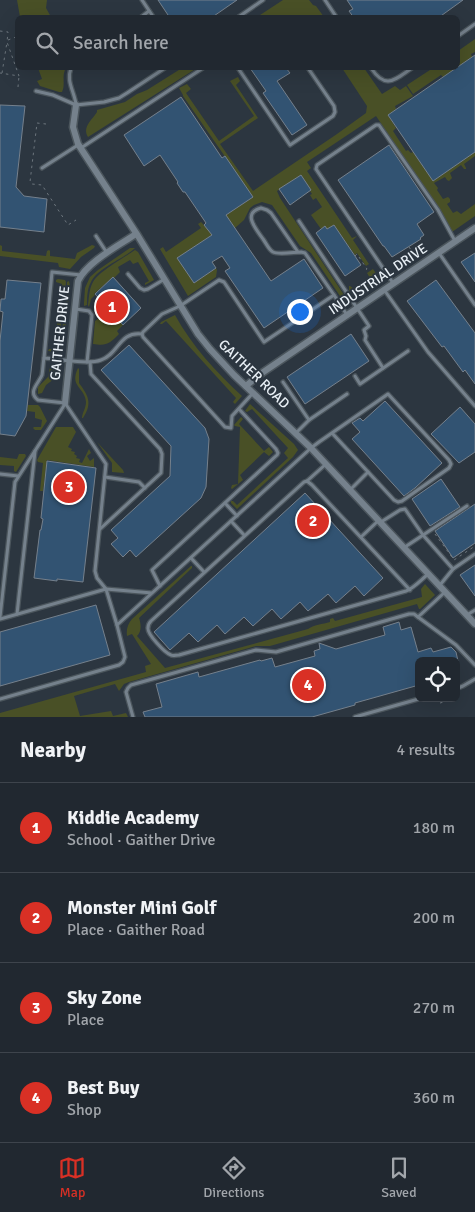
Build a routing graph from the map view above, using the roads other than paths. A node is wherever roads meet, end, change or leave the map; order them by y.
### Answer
1 (142, 0) edge
2 (263, 0) edge
3 (324, 0) edge
4 (150, 11) junction
5 (144, 15) edge
6 (152, 15) edge
7 (242, 15) edge
8 (335, 15) edge
9 (475, 24) edge
10 (460, 35) edge
11 (70, 70) edge
12 (162, 70) edge
13 (200, 70) edge
14 (239, 70) edge
15 (309, 70) edge
16 (373, 70) edge
17 (409, 70) edge
18 (36, 91) dead end
19 (76, 105) junction
20 (79, 147) junction
21 (42, 168) dead end
22 (299, 221) dead end
23 (475, 228) edge
24 (136, 234) junction
25 (96, 236) dead end
26 (455, 242) junction
27 (298, 252) junction
28 (107, 253) junction
29 (439, 253) junction
30 (128, 274) dead end
31 (81, 276) junction
32 (164, 279) junction
33 (394, 284) junction
34 (384, 290) junction
35 (334, 295) junction
36 (180, 306) junction
37 (475, 306) edge
38 (357, 308) junction
39 (75, 309) junction
40 (347, 315) junction
41 (142, 334) junction
42 (408, 351) dead end
43 (44, 358) junction
44 (70, 360) junction
45 (89, 362) junction
46 (383, 368) junction
47 (355, 376) dead end
48 (283, 382) dead end
49 (246, 386) junction
50 (253, 393) junction
51 (347, 394) dead end
52 (65, 403) junction
53 (475, 406) edge
54 (239, 409) junction
55 (309, 420) junction
56 (296, 433) junction
57 (332, 433) junction
58 (312, 448) junction
59 (35, 450) junction
60 (326, 463) junction
61 (368, 472) junction
62 (0, 474) edge
63 (18, 476) junction
64 (105, 478) junction
65 (307, 481) junction
66 (145, 488) junction
67 (350, 489) junction
68 (225, 503) junction
69 (466, 506) dead end
70 (237, 516) junction
71 (231, 521) junction
72 (380, 521) junction
73 (100, 529) junction
74 (244, 535) junction
75 (423, 535) junction
76 (361, 537) junction
77 (404, 548) junction
78 (475, 554) edge
79 (191, 558) junction
80 (453, 569) junction
81 (204, 572) junction
82 (428, 573) junction
83 (160, 586) junction
84 (440, 586) junction
85 (106, 589) junction
86 (410, 590) junction
87 (445, 592) junction
88 (152, 593) junction
89 (1, 603) edge
90 (475, 610) edge
91 (16, 614) junction
92 (467, 615) junction
93 (418, 617) junction
94 (0, 618) edge
95 (475, 624) edge
96 (117, 625) junction
97 (475, 665) edge
98 (475, 679) edge
99 (460, 687) edge
100 (0, 699) edge
101 (415, 700) edge
102 (133, 717) edge
103 (355, 717) edge

1 - 4 lane
2 - 7 lane
3 - 8 lane
4 - 5 lane
4 - 6 lane
9 - 10 lane
11 - 19 lane
12 - 19 lane
13 - 20 lane
14 - 15 lane
16 - 17 lane
18 - 19 lane
19 - 20 street, GAITHER ROAD
20 - 21 lane
20 - 24 street, GAITHER ROAD
22 - 38 lane
23 - 26 street, INDUSTRIAL DRIVE
24 - 28 street, GAITHER DRIVE
24 - 32 street, GAITHER ROAD
25 - 28 lane
26 - 29 street, INDUSTRIAL DRIVE
26 - 33 lane
27 - 27 lane
27 - 35 lane
28 - 31 street, GAITHER DRIVE
29 - 33 street, INDUSTRIAL DRIVE
29 - 37 lane
30 - 32 lane
31 - 39 street, GAITHER DRIVE
31 - 43 lane
32 - 36 street, GAITHER ROAD
33 - 34 street, INDUSTRIAL DRIVE
34 - 38 street, INDUSTRIAL DRIVE
34 - 53 lane
35 - 36 lane
35 - 40 lane
36 - 41 lane
36 - 49 street, GAITHER ROAD
38 - 40 street, INDUSTRIAL DRIVE
38 - 46 lane
39 - 44 street, GAITHER DRIVE
39 - 45 lane
40 - 49 street, INDUSTRIAL DRIVE
41 - 45 lane
41 - 54 lane
42 - 46 lane
43 - 44 lane
43 - 52 lane
44 - 45 lane
44 - 52 street, GAITHER DRIVE
45 - 66 lane
46 - 47 lane
48 - 55 lane
49 - 50 street, GAITHER ROAD
50 - 54 lane
50 - 56 street, GAITHER ROAD
51 - 55 lane
52 - 59 lane
52 - 64 lane
54 - 68 lane
55 - 56 lane
56 - 58 street, GAITHER ROAD
57 - 58 lane
57 - 61 lane
57 - 61 lane
58 - 60 street, GAITHER ROAD
58 - 70 lane
59 - 63 lane
59 - 91 lane
60 - 65 lane
60 - 67 street, GAITHER ROAD
61 - 67 lane
62 - 63 lane
63 - 89 lane
64 - 66 lane
64 - 73 lane
65 - 74 lane
65 - 76 lane
66 - 73 lane
67 - 72 street, GAITHER ROAD
68 - 70 lane
68 - 83 lane
69 - 75 lane
70 - 71 lane
71 - 74 lane
71 - 79 lane
72 - 75 lane
72 - 76 lane
72 - 77 street, GAITHER ROAD
73 - 85 lane
74 - 81 lane
75 - 77 lane
75 - 80 lane
76 - 86 lane
77 - 82 street, GAITHER ROAD
78 - 80 lane
79 - 81 lane
79 - 83 lane
80 - 84 lane
81 - 86 lane
82 - 84 street, GAITHER ROAD
82 - 86 lane
83 - 88 lane
84 - 87 street, GAITHER ROAD
85 - 88 lane
85 - 91 lane
85 - 96 lane
87 - 92 street, GAITHER ROAD
87 - 93 lane
88 - 96 lane
89 - 94 lane
90 - 92 lane
91 - 94 lane
92 - 95 street, GAITHER ROAD
93 - 97 lane
93 - 102 lane
96 - 100 lane
98 - 99 lane
101 - 103 lane

